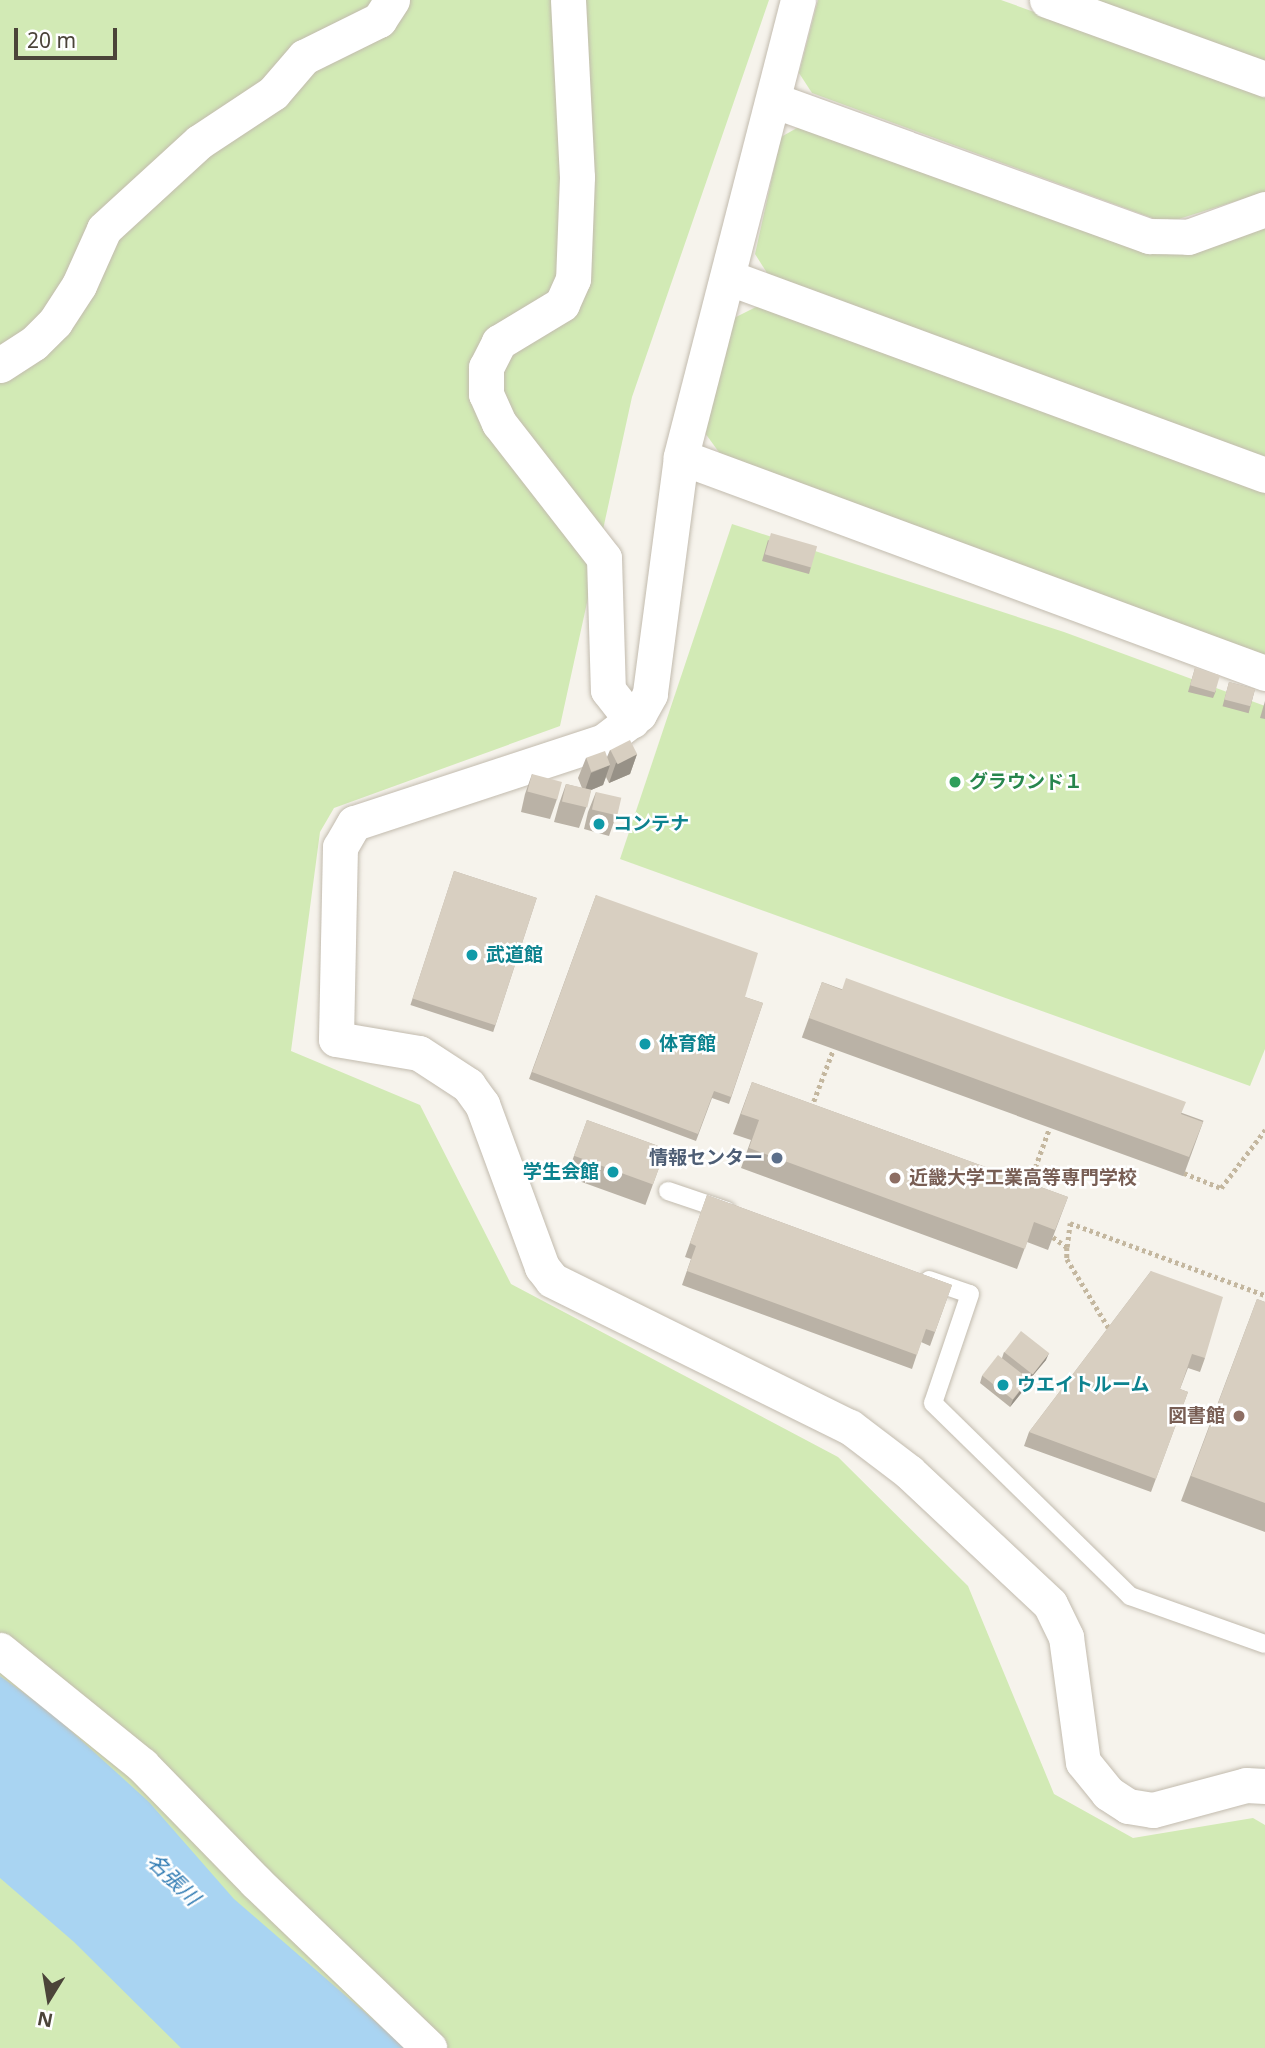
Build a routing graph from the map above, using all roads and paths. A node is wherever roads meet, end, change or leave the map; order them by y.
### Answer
1 (392, 0) edge
2 (568, 0) edge
3 (798, 0) edge
4 (1047, 0) edge
5 (1265, 79) edge
6 (773, 100) junction
7 (1265, 209) edge
8 (730, 278) junction
9 (0, 365) edge
10 (681, 457) junction
11 (1265, 475) edge
12 (1265, 673) edge
13 (632, 721) junction
14 (833, 1050) edge
15 (810, 1112) edge
16 (1049, 1129) edge
17 (1265, 1130) edge
18 (1184, 1172) edge
19 (668, 1191) dead end
20 (1027, 1191) edge
21 (747, 1217) edge
22 (1053, 1237) edge
23 (1067, 1247) junction
24 (917, 1276) edge
25 (1265, 1295) edge
26 (1110, 1330) edge
27 (1265, 1644) edge
28 (0, 1650) edge
29 (1265, 1786) edge
30 (429, 2048) edge

1 - 9 street
2 - 13 street
3 - 6 street
4 - 5 street
6 - 7 street
6 - 8 street
8 - 10 street
8 - 11 street
10 - 12 street
10 - 13 street
13 - 29 street
14 - 15 path
16 - 20 path
17 - 18 path
19 - 21 lane
22 - 23 path
23 - 25 path
23 - 26 path
24 - 27 lane
28 - 30 street

